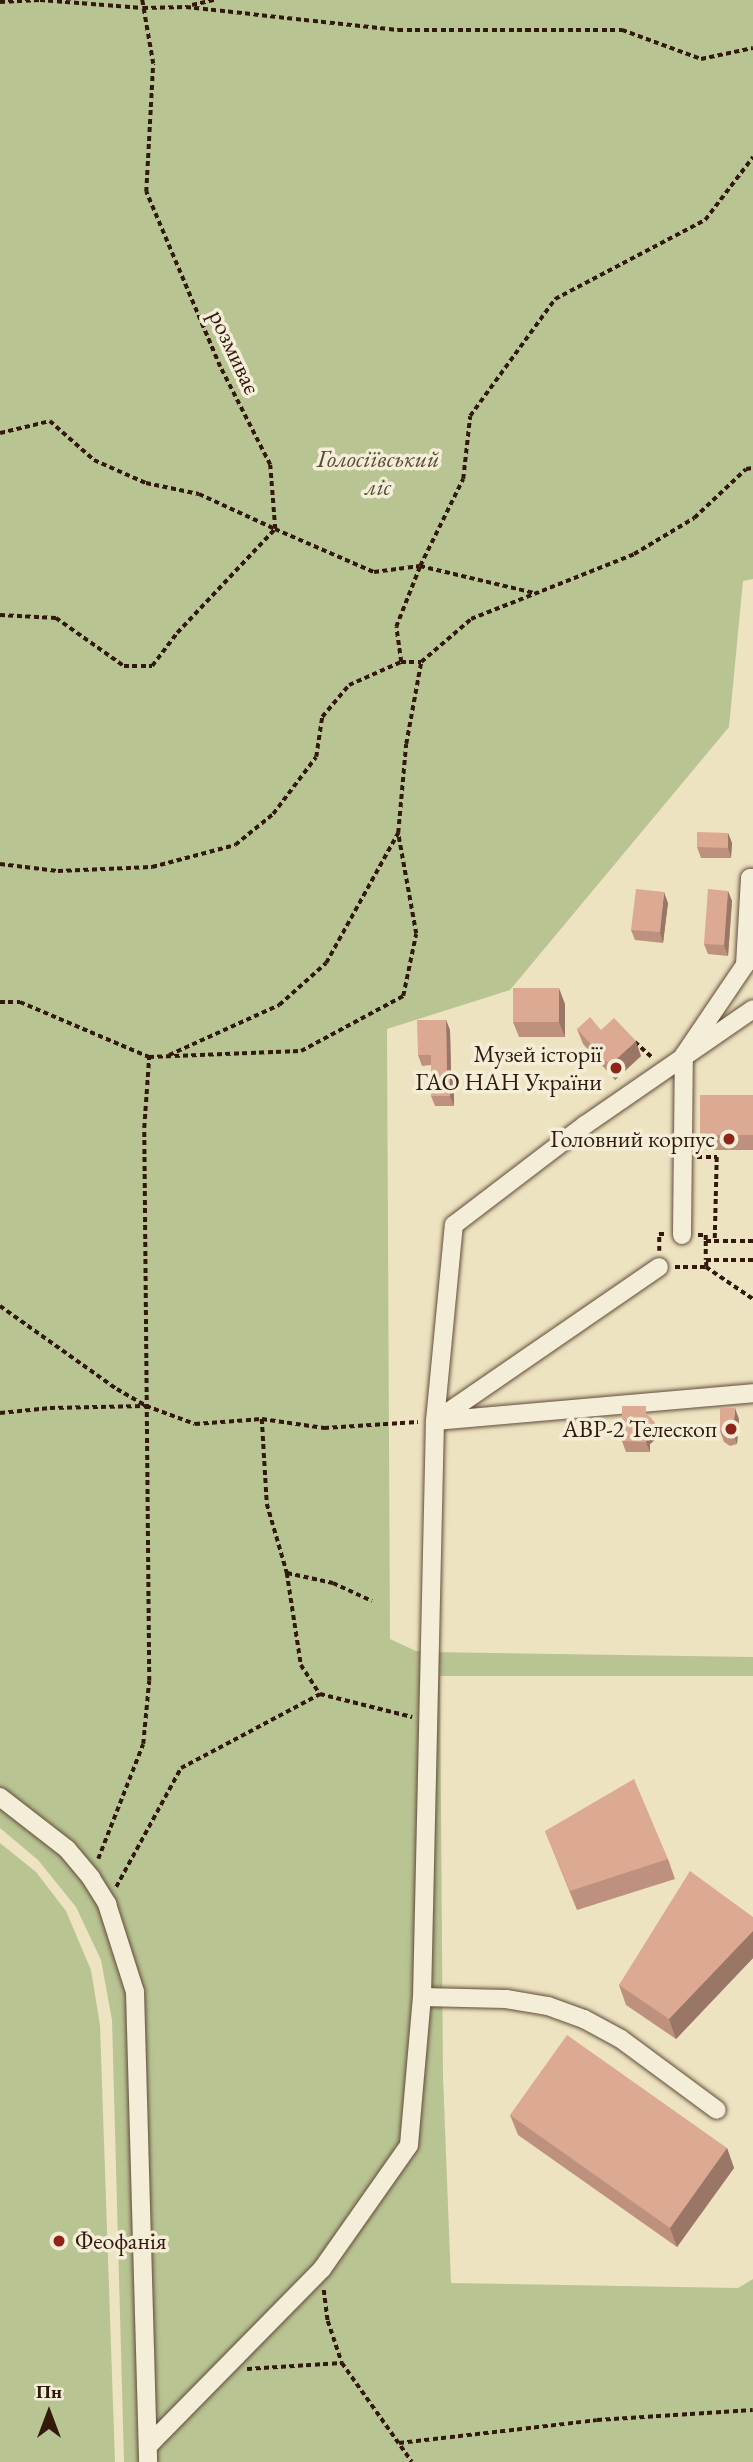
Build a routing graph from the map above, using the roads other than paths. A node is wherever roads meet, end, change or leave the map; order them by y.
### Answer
1 (753, 878) edge
2 (753, 1009) edge
3 (684, 1055) junction
4 (682, 1234) dead end
5 (659, 1267) road end
6 (753, 1392) edge
7 (435, 1421) junction
8 (0, 1797) edge
9 (422, 1997) junction
10 (718, 2110) dead end
11 (148, 2454) edge

1 - 3 lane
2 - 3 lane
3 - 4 lane
3 - 7 lane
5 - 7 lane
6 - 7 lane
7 - 9 lane
8 - 11 lane
9 - 10 lane
9 - 11 lane

